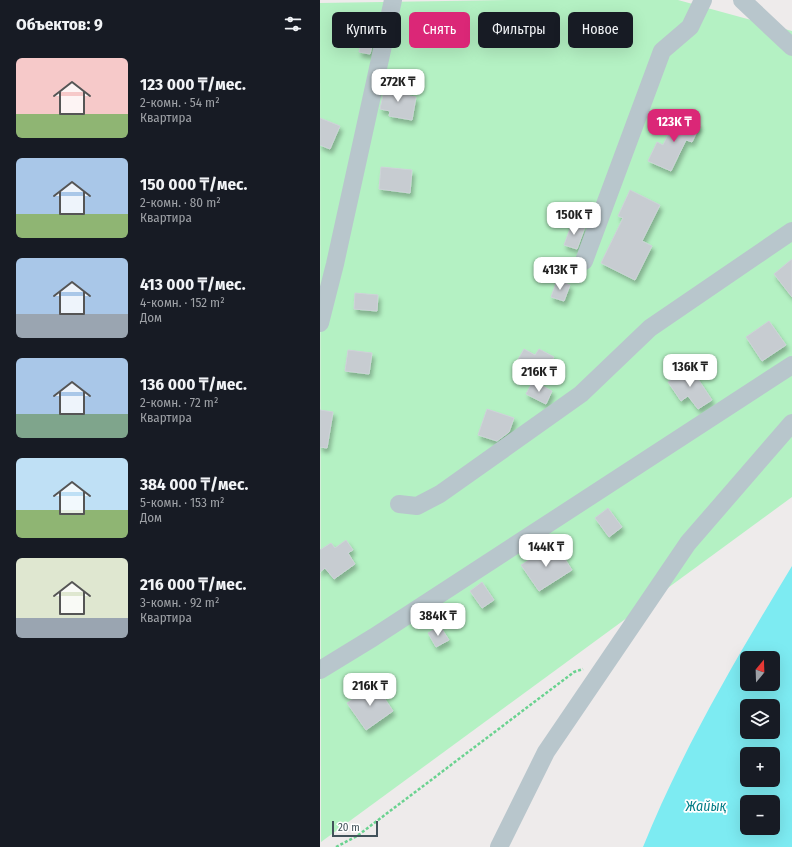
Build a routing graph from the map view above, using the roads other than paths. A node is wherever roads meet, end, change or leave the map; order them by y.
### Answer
1 (393, 0) edge
2 (703, 0) edge
3 (742, 0) edge
4 (792, 47) edge
5 (792, 231) edge
6 (584, 261) dead end
7 (320, 323) edge
8 (792, 365) edge
9 (792, 423) edge
10 (399, 504) dead end
11 (320, 670) edge
12 (499, 847) edge

1 - 7 street
2 - 6 street
3 - 4 street
5 - 10 street
8 - 11 street
9 - 12 street

